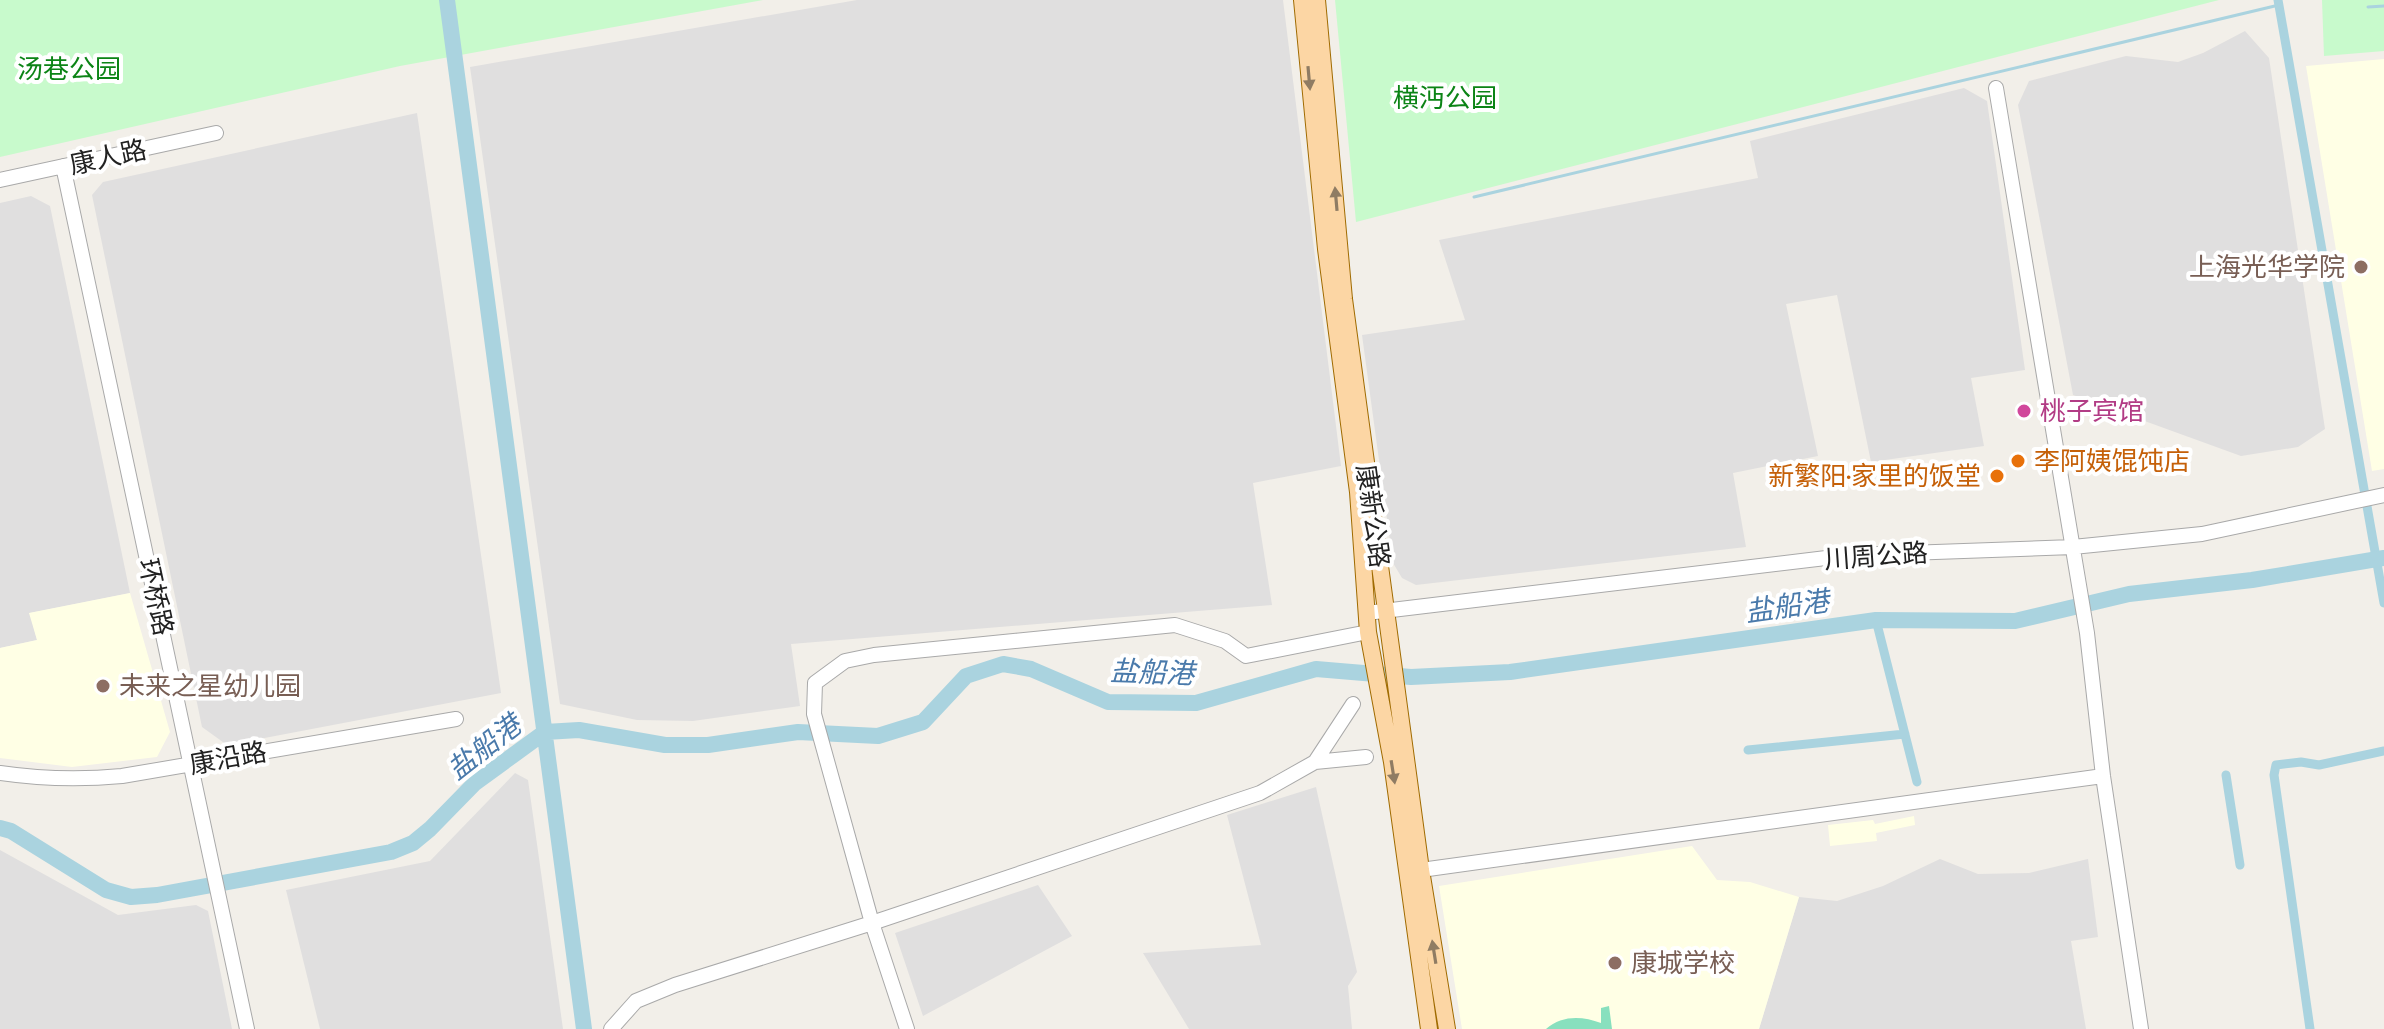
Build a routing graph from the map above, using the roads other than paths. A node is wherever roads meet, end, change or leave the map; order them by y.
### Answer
1 (1302, 0) edge
2 (1317, 0) edge
3 (1996, 88) dead end
4 (216, 133) dead end
5 (63, 166) junction
6 (0, 180) edge
7 (2382, 496) edge
8 (2073, 547) junction
9 (1386, 610) junction
10 (1366, 613) junction
11 (1369, 638) junction
12 (1353, 704) dead end
13 (456, 719) dead end
14 (1366, 757) dead end
15 (1315, 762) junction
16 (192, 764) junction
17 (0, 773) edge
18 (2103, 776) junction
19 (1421, 870) junction
20 (872, 923) junction
21 (611, 1028) edge
22 (247, 1029) edge
23 (907, 1029) edge
24 (1429, 1029) edge
25 (1447, 1029) edge
26 (2141, 1029) edge

1 -> 10 main road, 康新公路
9 -> 2 main road, 康新公路
3 - 8 street
4 - 5 street, 康人路
5 - 6 street, 康人路
5 - 16 street, 环桥路
7 - 8 street, 川周公路
8 - 9 street, 川周公路
8 - 18 street
9 - 10 street, 川周公路
9 - 19 main road, 康新公路
10 - 11 main road, 康新公路
11 - 20 street
11 -> 24 main road, 康新公路
12 - 15 street
13 - 16 street, 康沿路
14 - 15 street
15 - 20 street
16 - 17 street, 康沿路
16 - 22 street, 环桥路
18 - 19 street
18 - 26 street
25 -> 19 main road, 康新公路
20 - 21 street
20 - 23 street

